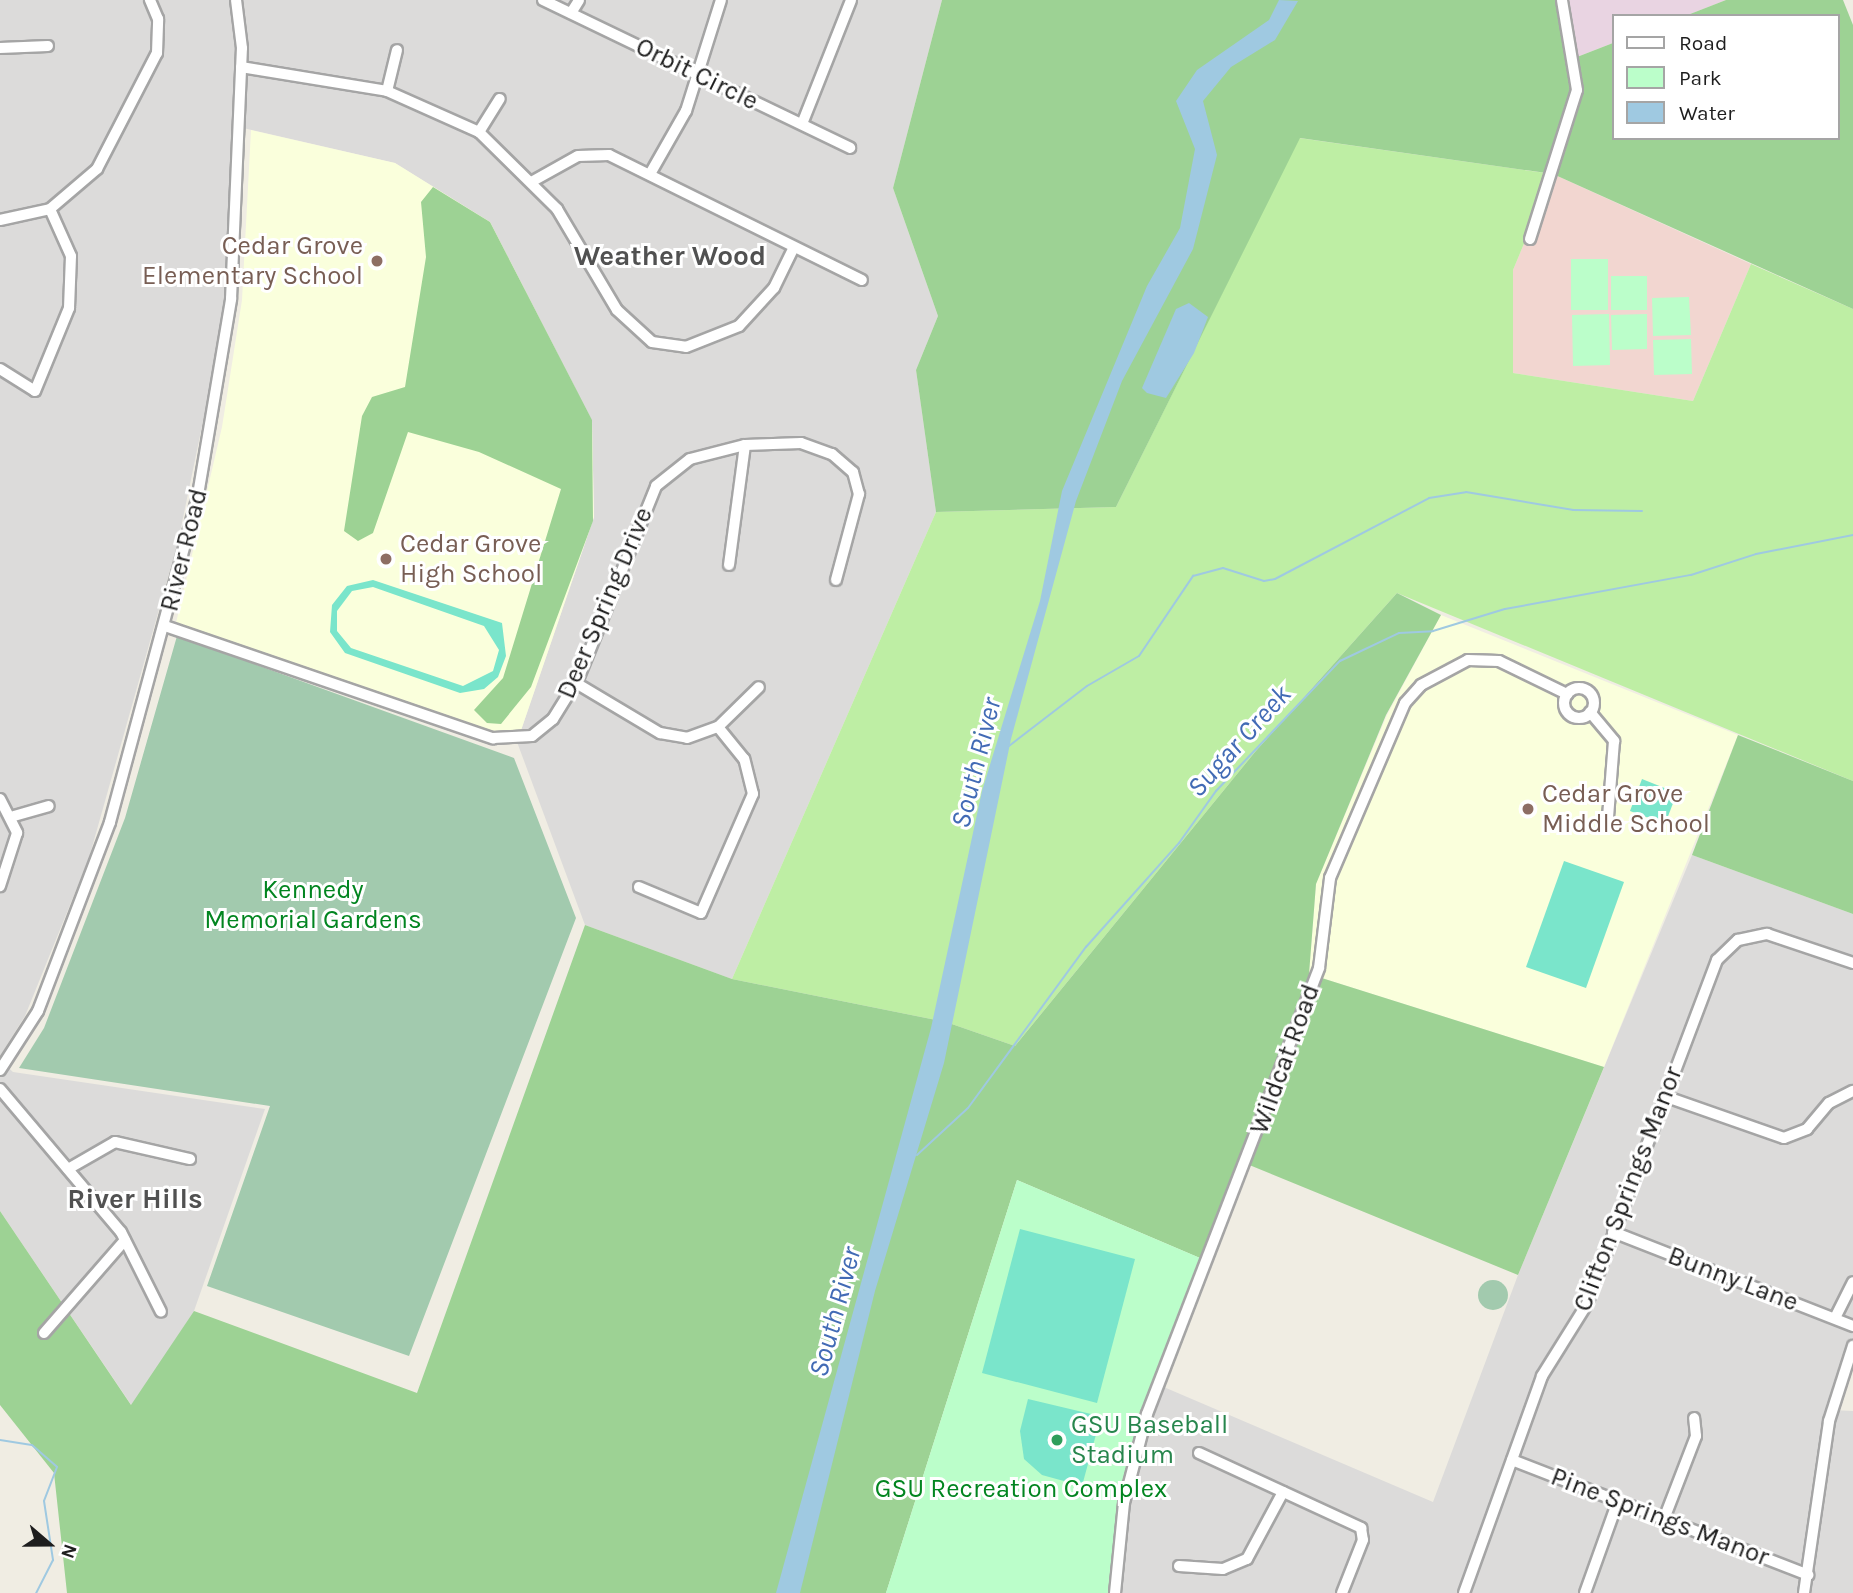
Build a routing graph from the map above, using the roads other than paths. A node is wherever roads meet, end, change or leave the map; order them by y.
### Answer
1 (150, 0) edge
2 (236, 0) edge
3 (543, 0) edge
4 (579, 0) edge
5 (721, 0) edge
6 (851, 0) edge
7 (1562, 0) edge
8 (571, 13) junction
9 (48, 46) dead end
10 (0, 48) edge
11 (397, 50) dead end
12 (241, 68) junction
13 (697, 75) junction
14 (387, 91) junction
15 (500, 99) dead end
16 (802, 124) junction
17 (479, 132) junction
18 (850, 148) dead end
19 (650, 174) junction
20 (533, 181) junction
21 (50, 209) junction
22 (0, 220) edge
23 (1530, 239) dead end
24 (793, 249) junction
25 (862, 280) dead end
26 (0, 369) edge
27 (745, 445) junction
28 (729, 565) dead end
29 (835, 580) dead end
30 (165, 625) junction
31 (576, 683) junction
32 (759, 687) dead end
33 (1567, 694) junction
34 (1590, 712) junction
35 (719, 727) junction
36 (0, 799) edge
37 (49, 806) dead end
38 (14, 816) junction
39 (1608, 818) dead end
40 (0, 886) edge
41 (639, 887) dead end
42 (1853, 963) edge
43 (0, 1070) edge
44 (0, 1089) edge
45 (1853, 1091) edge
46 (1664, 1096) junction
47 (190, 1159) dead end
48 (68, 1169) junction
49 (1613, 1232) junction
50 (125, 1240) junction
51 (1853, 1282) edge
52 (161, 1312) dead end
53 (1835, 1318) junction
54 (1853, 1326) edge
55 (44, 1333) dead end
56 (1853, 1346) edge
57 (1694, 1418) dead end
58 (1199, 1453) dead end
59 (1511, 1460) junction
60 (1283, 1492) junction
61 (1618, 1501) junction
62 (1664, 1519) junction
63 (1179, 1566) dead end
64 (1808, 1575) junction
65 (1115, 1593) edge
66 (1342, 1593) edge
67 (1464, 1593) edge
68 (1585, 1593) edge
69 (1804, 1593) edge

1 - 21 street
2 - 12 street, River Road
3 - 8 street, Orbit Circle
4 - 8 street
5 - 13 street
6 - 16 street
7 - 23 street
8 - 13 street, Orbit Circle
9 - 10 street
11 - 14 street
12 - 14 street
12 - 30 street, River Road
13 - 16 street, Orbit Circle
13 - 19 street
14 - 17 street
15 - 17 street
16 - 18 street, Orbit Circle
17 - 20 street
19 - 20 street
19 - 24 street
20 - 24 street
21 - 22 street
21 - 26 street
24 - 25 street
27 - 28 street
27 - 29 street, Deer Spring Drive
27 - 31 street, Deer Spring Drive
30 - 31 street, Deer Spring Drive
30 - 43 street, River Road
31 - 35 street
32 - 35 street
33 - 34 street, Wildcat Road
33 - 34 street
33 - 65 street, Wildcat Road
34 - 39 street
35 - 41 street
36 - 38 street
37 - 38 street
38 - 40 street
42 - 46 street, Clifton Springs Manor
44 - 48 street
45 - 46 street
46 - 49 street, Clifton Springs Manor
47 - 48 street
48 - 50 street
49 - 53 street, Bunny Lane
49 - 59 street, Clifton Springs Manor
50 - 52 street
50 - 55 street
51 - 53 street
53 - 54 street, Bunny Lane
56 - 64 street
57 - 62 street
58 - 60 street
59 - 61 street, Pine Springs Manor
59 - 67 street, Clifton Springs Manor
60 - 63 street
60 - 66 street
61 - 62 street, Pine Springs Manor
61 - 68 street
62 - 64 street, Pine Springs Manor
64 - 69 street

